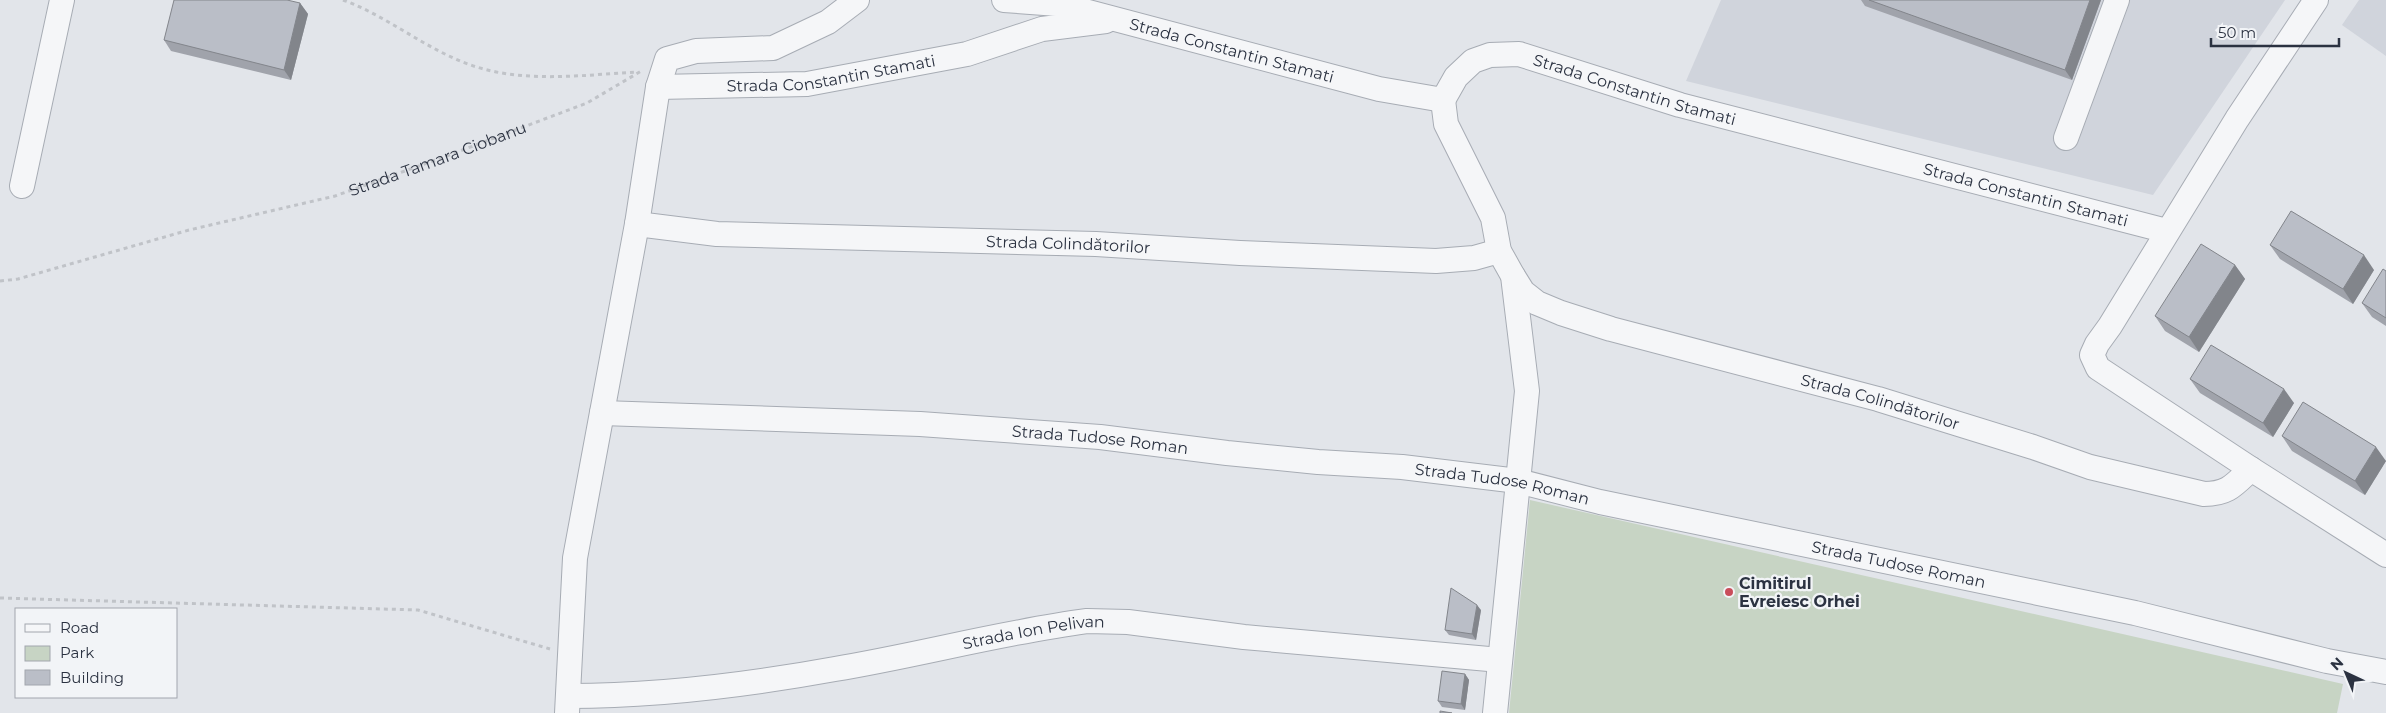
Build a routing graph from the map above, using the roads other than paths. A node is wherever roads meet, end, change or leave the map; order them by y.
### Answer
1 (62, 0) edge
2 (857, 0) edge
3 (1004, 0) edge
4 (2117, 0) edge
5 (2316, 0) edge
6 (1119, 20) junction
7 (658, 86) junction
8 (1443, 100) junction
9 (2066, 138) dead end
10 (22, 186) dead end
11 (637, 224) junction
12 (2167, 232) junction
13 (1499, 251) junction
14 (1513, 276) junction
15 (602, 413) junction
16 (2251, 470) junction
17 (1518, 480) junction
18 (2386, 555) edge
19 (1500, 660) junction
20 (2386, 672) edge
21 (568, 705) edge
22 (1495, 713) edge

1 - 10 street
2 - 7 street
3 - 6 street, Strada Constantin Stamati
4 - 9 street
5 - 12 street
6 - 7 street, Strada Constantin Stamati
6 - 8 street, Strada Constantin Stamati
7 - 11 street
8 - 12 street, Strada Constantin Stamati
8 - 13 street
11 - 13 street, Strada Colindătorilor
11 - 15 street
12 - 16 street
13 - 14 street
14 - 16 street, Strada Colindătorilor
14 - 17 street
15 - 17 street, Strada Tudose Roman
15 - 21 street
16 - 18 street
17 - 19 street
17 - 20 street, Strada Tudose Roman
19 - 21 street, Strada Ion Pelivan
19 - 22 street

